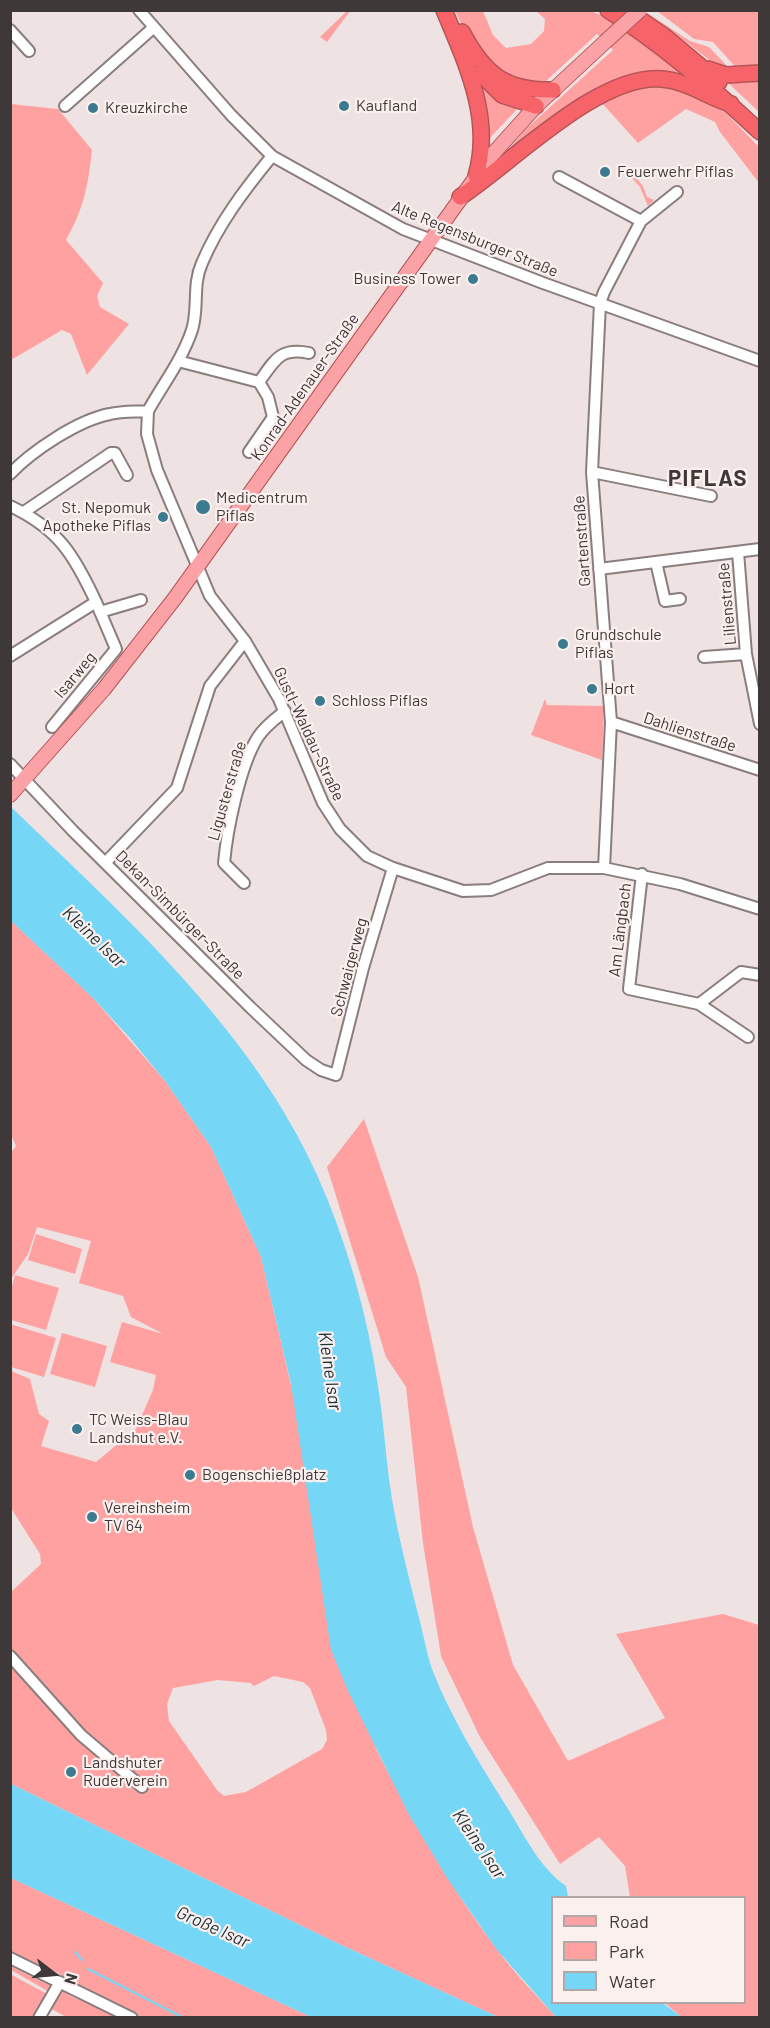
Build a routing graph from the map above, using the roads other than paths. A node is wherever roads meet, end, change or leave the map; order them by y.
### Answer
1 (139, 10) edge
2 (444, 10) edge
3 (451, 10) edge
4 (608, 10) edge
5 (626, 10) edge
6 (639, 10) edge
7 (153, 28) junction
8 (10, 30) edge
9 (460, 47) junction
10 (29, 51) dead end
11 (702, 68) junction
12 (759, 73) edge
13 (553, 90) junction
14 (731, 104) junction
15 (64, 106) dead end
16 (536, 106) junction
17 (759, 117) edge
18 (759, 132) edge
19 (272, 156) junction
20 (476, 176) junction
21 (559, 177) dead end
22 (677, 192) dead end
23 (460, 197) junction
24 (641, 221) junction
25 (429, 239) junction
26 (600, 303) junction
27 (309, 353) dead end
28 (178, 361) junction
29 (759, 361) edge
30 (259, 382) junction
31 (148, 411) junction
32 (249, 453) dead end
33 (592, 471) junction
34 (10, 474) edge
35 (127, 475) dead end
36 (711, 496) dead end
37 (10, 506) edge
38 (24, 512) junction
39 (759, 549) edge
40 (738, 552) junction
41 (656, 562) junction
42 (197, 567) junction
43 (599, 569) junction
44 (680, 599) dead end
45 (141, 600) dead end
46 (98, 607) junction
47 (245, 641) junction
48 (747, 654) junction
49 (10, 656) edge
50 (704, 657) dead end
51 (285, 711) junction
52 (611, 722) junction
53 (759, 724) edge
54 (51, 727) dead end
55 (10, 764) edge
56 (759, 770) edge
57 (19, 786) edge
58 (107, 861) junction
59 (393, 868) junction
60 (604, 868) junction
61 (642, 874) junction
62 (244, 883) dead end
63 (759, 909) edge
64 (759, 975) edge
65 (699, 1004) junction
66 (748, 1037) dead end
67 (336, 1075) joint
68 (10, 1656) edge
69 (142, 1787) dead end
70 (10, 1958) edge
71 (60, 1982) junction
72 (120, 2015) edge
73 (39, 2018) edge
74 (132, 2018) edge

1 - 7 street, Alte Regensburger Straße
2 - 9 highway
3 - 13 highway
4 - 14 highway
5 - 11 highway
6 - 13 main road, Konrad-Adenauer-Straße, bridge
7 - 15 street
7 - 19 street, Alte Regensburger Straße
8 - 10 street
9 - 16 highway
9 - 20 highway
11 - 12 highway
11 - 17 highway
13 - 16 main road, Konrad-Adenauer-Straße
14 - 18 highway
14 - 23 highway
16 - 20 main road, Konrad-Adenauer-Straße
19 - 25 street, Alte Regensburger Straße
19 - 28 street
20 - 23 main road, Konrad-Adenauer-Straße
21 - 24 street
22 - 24 street, Gartenstraße
23 - 25 main road, Konrad-Adenauer-Straße
24 - 26 street, Gartenstraße
25 - 26 street, Alte Regensburger Straße
25 - 42 main road, Konrad-Adenauer-Straße
26 - 29 street, Alte Regensburger Straße
26 - 33 street, Gartenstraße
27 - 30 street
28 - 30 street
28 - 31 street
30 - 32 street
31 - 34 street
31 - 42 street, Gustl-Waldau-Straße
33 - 36 street
33 - 43 street, Gartenstraße
35 - 38 street
37 - 38 street
38 - 46 street
39 - 40 street
40 - 41 street
40 - 48 street, Lilienstraße
41 - 43 street
41 - 44 street
42 - 47 street, Gustl-Waldau-Straße
42 - 57 main road, Konrad-Adenauer-Straße
43 - 52 street, Gartenstraße
45 - 46 street
46 - 49 street
46 - 54 street, Isarweg
47 - 51 street, Gustl-Waldau-Straße
47 - 58 street
48 - 50 street, Lilienstraße
48 - 53 street, Lilienstraße
51 - 59 street, Gustl-Waldau-Straße
51 - 62 street, Ligusterstraße
52 - 56 street, Dahlienstraße
52 - 60 street, Gartenstraße
55 - 57 street, Dekan-Simbürger-Straße
57 - 58 street, Dekan-Simbürger-Straße
58 - 67 street, Dekan-Simbürger-Straße
59 - 60 street, Gustl-Waldau-Straße
59 - 67 street, Schwaigerweg
60 - 61 street, Gustl-Waldau-Straße
61 - 63 street, Gustl-Waldau-Straße
61 - 65 street, Am Längbach
64 - 65 street
65 - 66 street, Am Längbach
68 - 69 street
70 - 71 street
71 - 72 street
71 - 73 street
72 - 74 street

